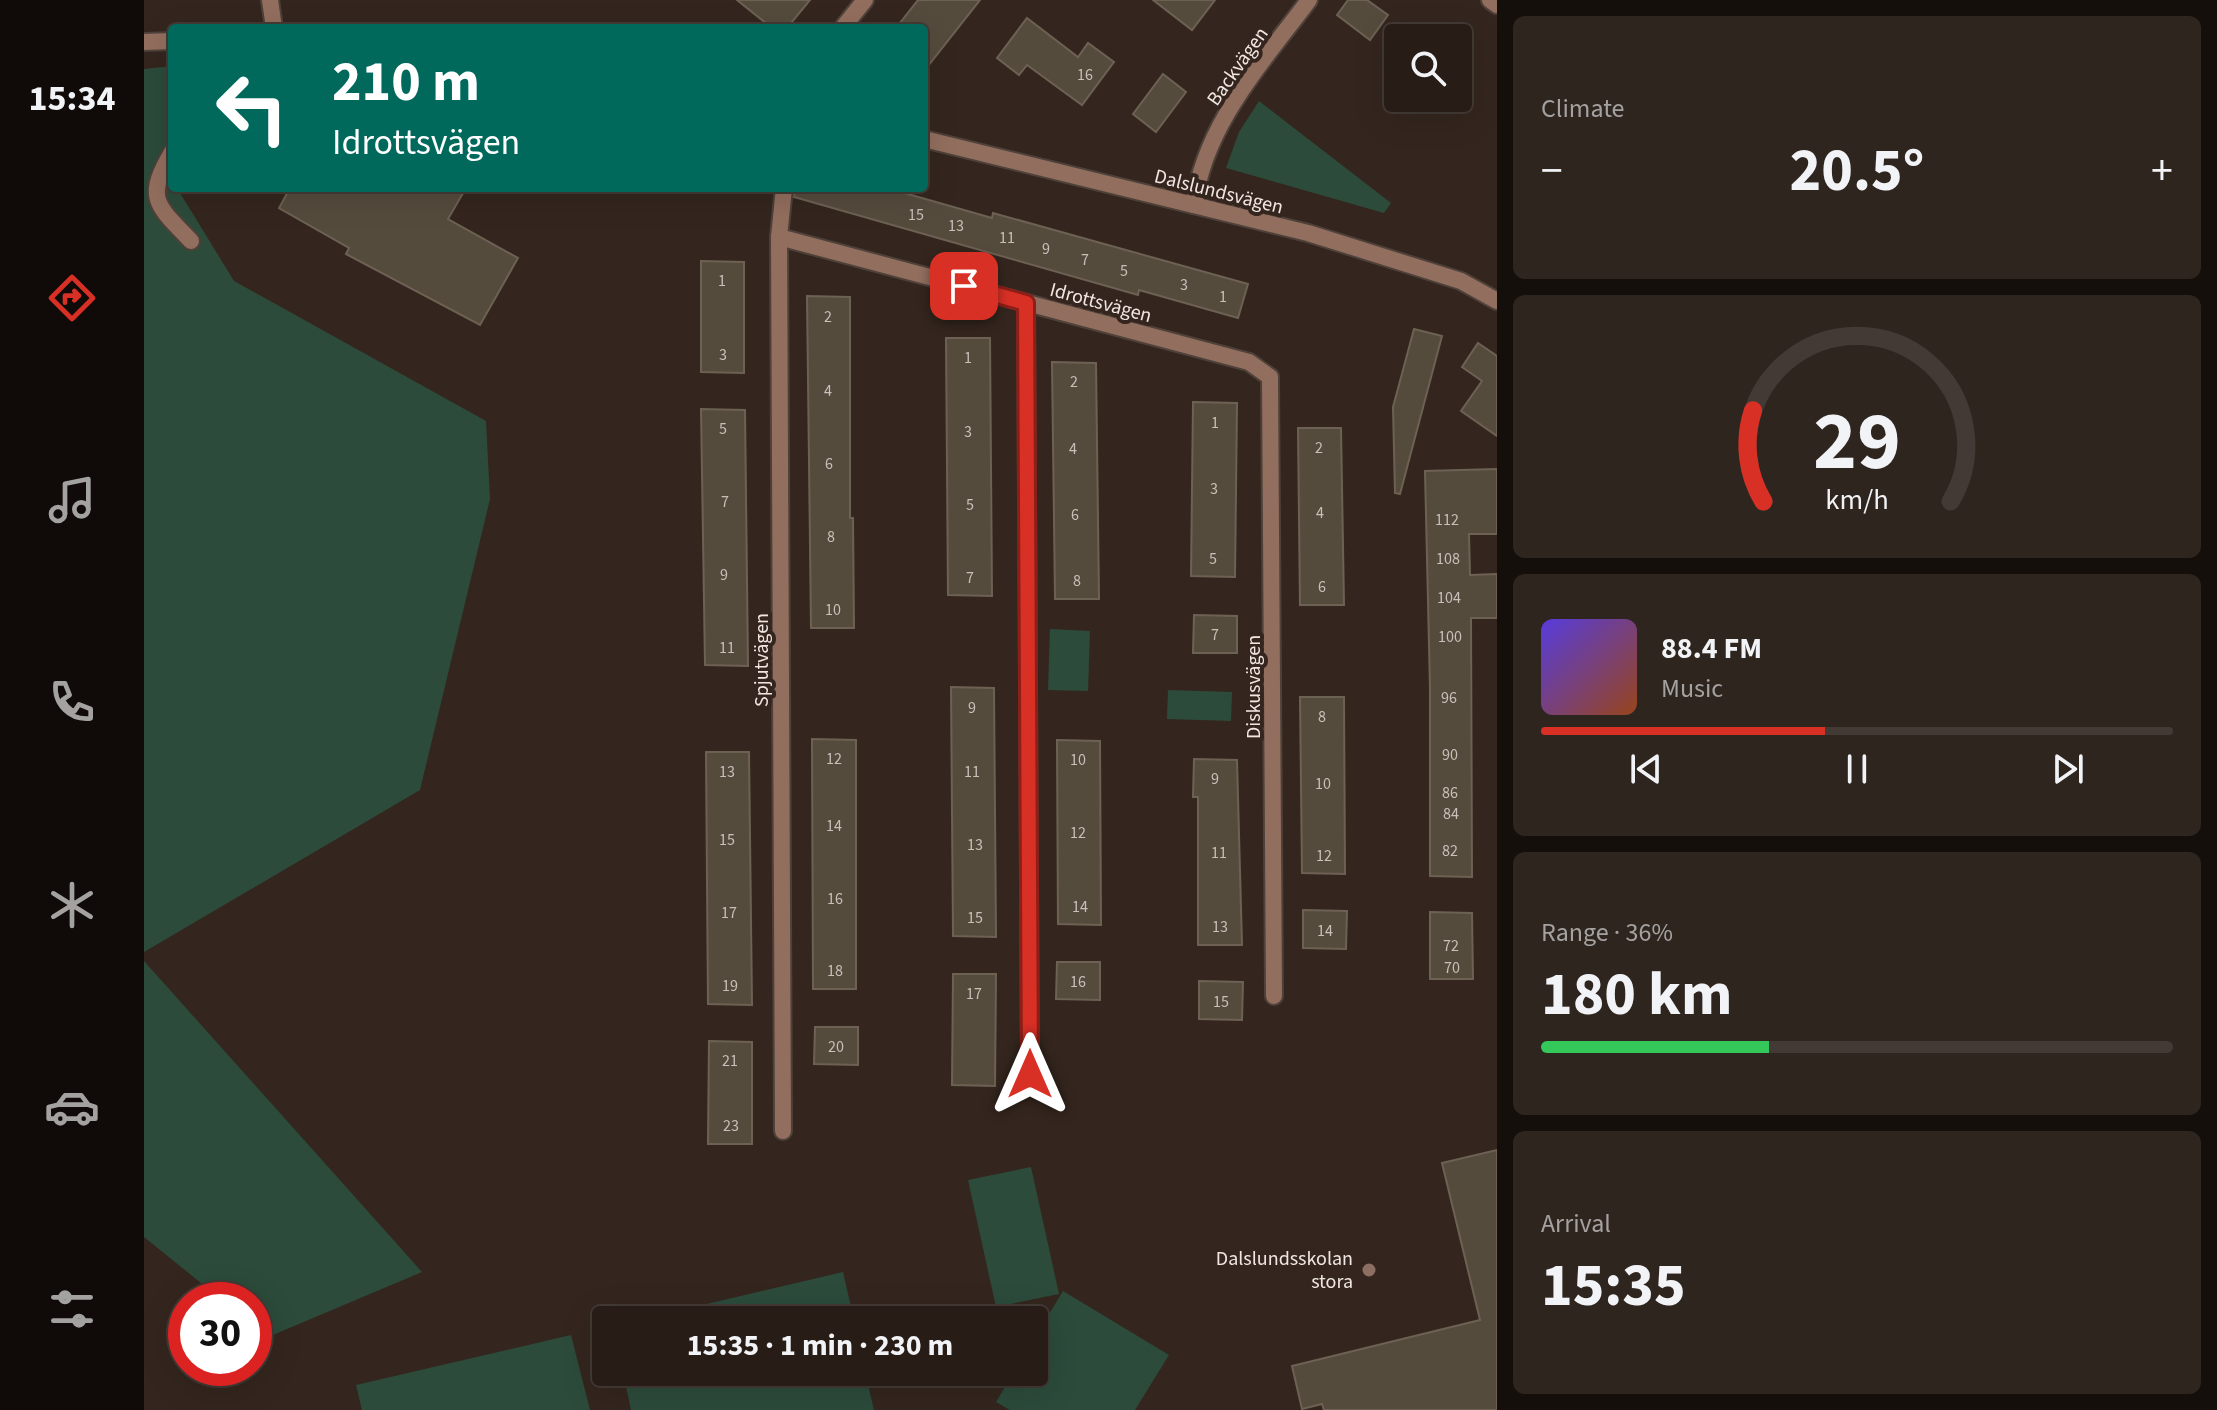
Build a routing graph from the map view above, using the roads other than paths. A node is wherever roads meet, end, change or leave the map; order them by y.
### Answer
1 (270, 0) edge
2 (865, 0) edge
3 (1309, 0) edge
4 (1490, 0) edge
5 (1497, 5) edge
6 (273, 24) edge
7 (846, 24) edge
8 (168, 41) edge
9 (144, 42) edge
10 (928, 140) edge
11 (168, 160) edge
12 (784, 192) edge
13 (1194, 205) junction
14 (779, 237) junction
15 (191, 241) dead end
16 (1497, 301) edge
17 (1026, 303) junction
18 (1270, 377) joint
19 (1274, 996) dead end
20 (1030, 1074) dead end
21 (783, 1131) dead end

1 - 6 street
2 - 7 street
3 - 13 street, Backvägen
4 - 5 street
8 - 9 street
10 - 13 street, Dalslundsvägen
11 - 15 street
12 - 14 street, Spjutvägen
13 - 16 street, Dalslundsvägen
14 - 17 street, Idrottsvägen
14 - 21 street, Spjutvägen
17 - 18 street, Idrottsvägen
17 - 20 street
18 - 19 street, Diskusvägen

